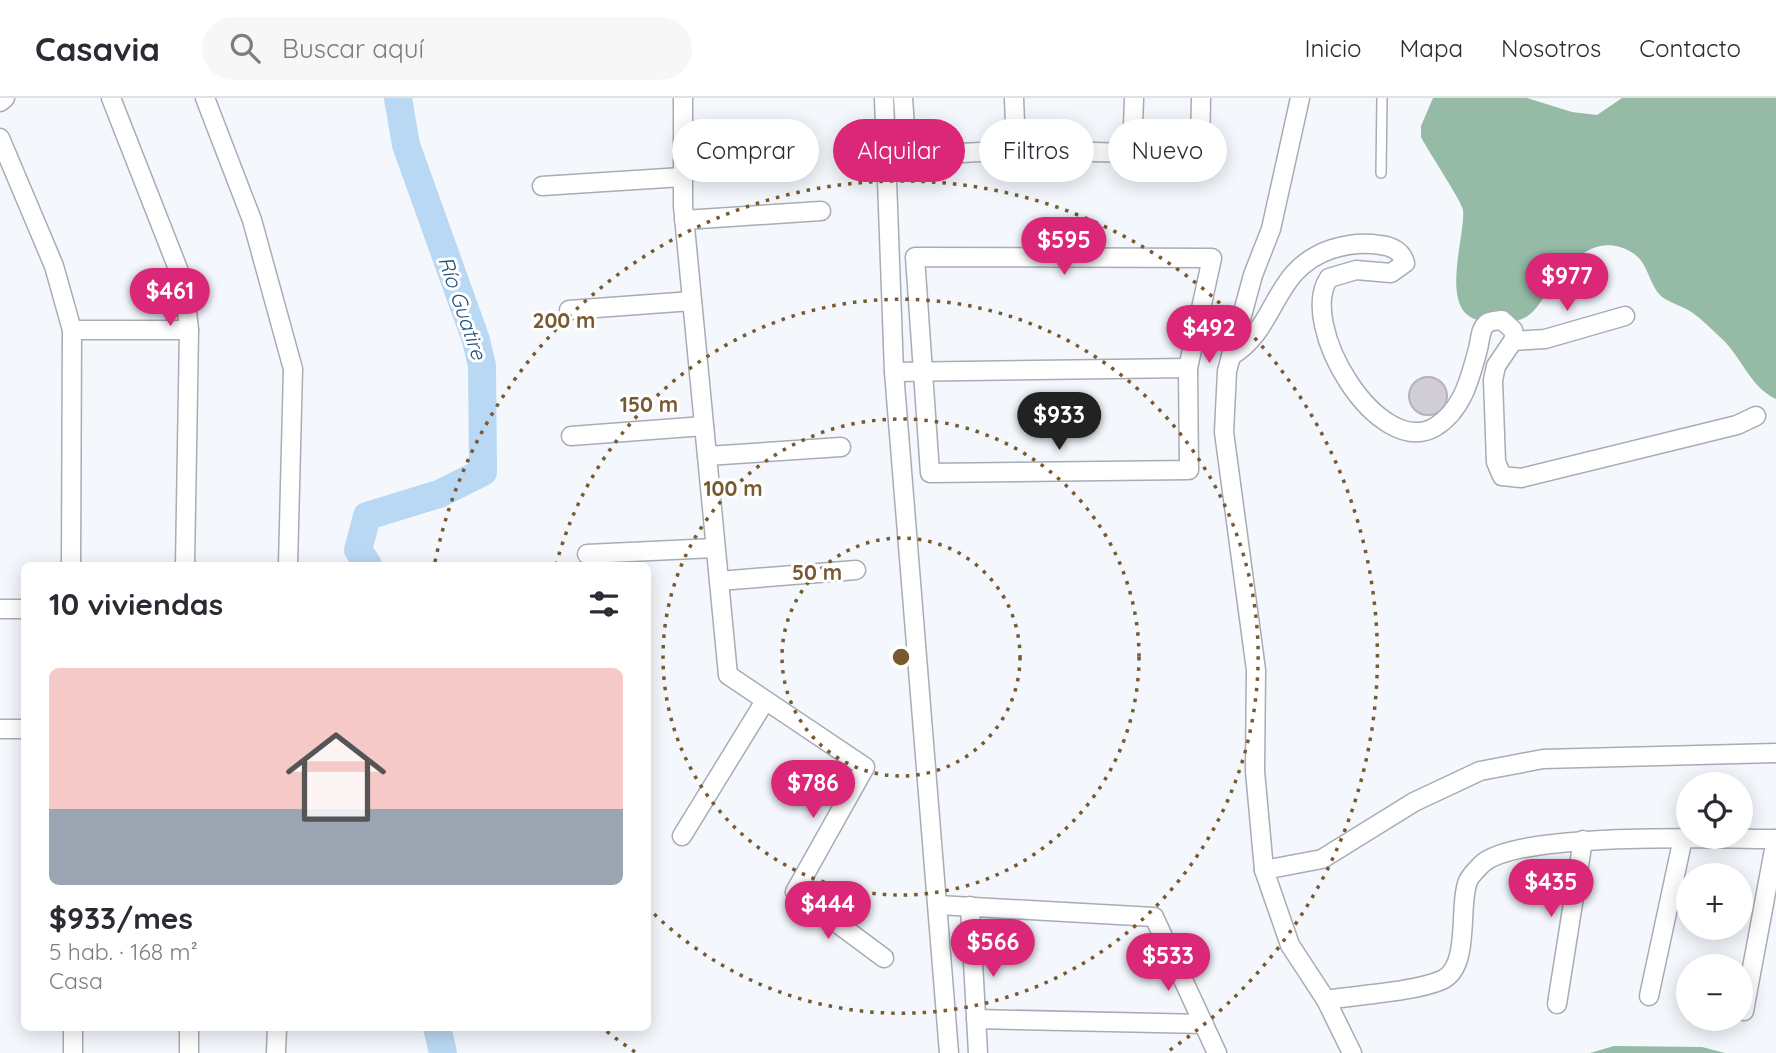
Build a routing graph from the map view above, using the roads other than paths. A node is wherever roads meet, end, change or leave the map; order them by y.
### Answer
1 (5, 98) edge
2 (111, 98) edge
3 (205, 98) edge
4 (683, 98) edge
5 (884, 98) edge
6 (903, 98) edge
7 (1014, 98) edge
8 (1134, 98) edge
9 (1201, 98) edge
10 (1300, 98) edge
11 (1382, 98) edge
12 (0, 102) edge
13 (683, 119) edge
14 (1015, 119) edge
15 (1133, 119) edge
16 (1201, 119) edge
17 (0, 138) edge
18 (979, 152) edge
19 (1381, 173) dead end
20 (672, 178) edge
21 (682, 182) edge
22 (542, 186) dead end
23 (821, 211) dead end
24 (684, 220) junction
25 (692, 301) junction
26 (569, 310) dead end
27 (1625, 316) dead end
28 (72, 330) junction
29 (189, 330) junction
30 (1513, 341) junction
31 (1231, 356) junction
32 (1188, 368) junction
33 (894, 372) junction
34 (924, 372) junction
35 (1756, 416) dead end
36 (704, 426) junction
37 (572, 436) dead end
38 (841, 447) dead end
39 (707, 456) junction
40 (715, 548) junction
41 (587, 554) dead end
42 (71, 562) edge
43 (184, 562) edge
44 (288, 562) edge
45 (856, 570) dead end
46 (719, 581) junction
47 (0, 609) edge
48 (21, 609) edge
49 (765, 701) junction
50 (0, 729) edge
51 (21, 729) edge
52 (1776, 753) edge
53 (682, 836) dead end
54 (1676, 838) edge
55 (1753, 839) edge
56 (1776, 839) edge
57 (1583, 840) junction
58 (1681, 849) edge
59 (1264, 870) junction
60 (938, 905) junction
61 (970, 906) junction
62 (884, 958) dead end
63 (1753, 963) edge
64 (1648, 996) dead end
65 (1326, 1000) junction
66 (1558, 1004) dead end
67 (976, 1019) junction
68 (1203, 1024) junction
69 (73, 1031) edge
70 (189, 1031) edge
71 (277, 1031) edge
72 (73, 1053) edge
73 (189, 1053) edge
74 (276, 1053) edge
75 (949, 1053) edge
76 (978, 1053) edge
77 (1217, 1053) edge
78 (1352, 1053) edge

1 - 12 street
2 - 29 street
3 - 44 street
4 - 13 street
5 - 33 street
6 - 18 street
7 - 14 street
8 - 15 street
9 - 16 street
10 - 31 street
11 - 19 lane
17 - 28 street
20 - 22 street
21 - 24 street
23 - 24 street
24 - 25 street
25 - 26 street
25 - 36 street
27 - 30 street
28 - 29 street
28 - 42 street
29 - 43 street
30 - 31 street
30 - 35 street
31 - 59 street
32 - 34 street
32 - 34 street
32 - 34 street
33 - 34 street
33 - 60 street
36 - 37 street
36 - 39 street
38 - 39 street
39 - 40 street
40 - 41 street
40 - 46 street
45 - 46 street
46 - 49 street
47 - 48 street
49 - 53 street
49 - 62 street
50 - 51 street
52 - 59 street
54 - 57 street
55 - 56 street
56 - 63 street
57 - 65 street
57 - 66 street
58 - 64 street
59 - 65 street
60 - 61 street
60 - 75 street
61 - 67 street
61 - 68 street
65 - 78 street
67 - 68 street
67 - 76 street
68 - 77 street
69 - 72 street
70 - 73 street
71 - 74 street

